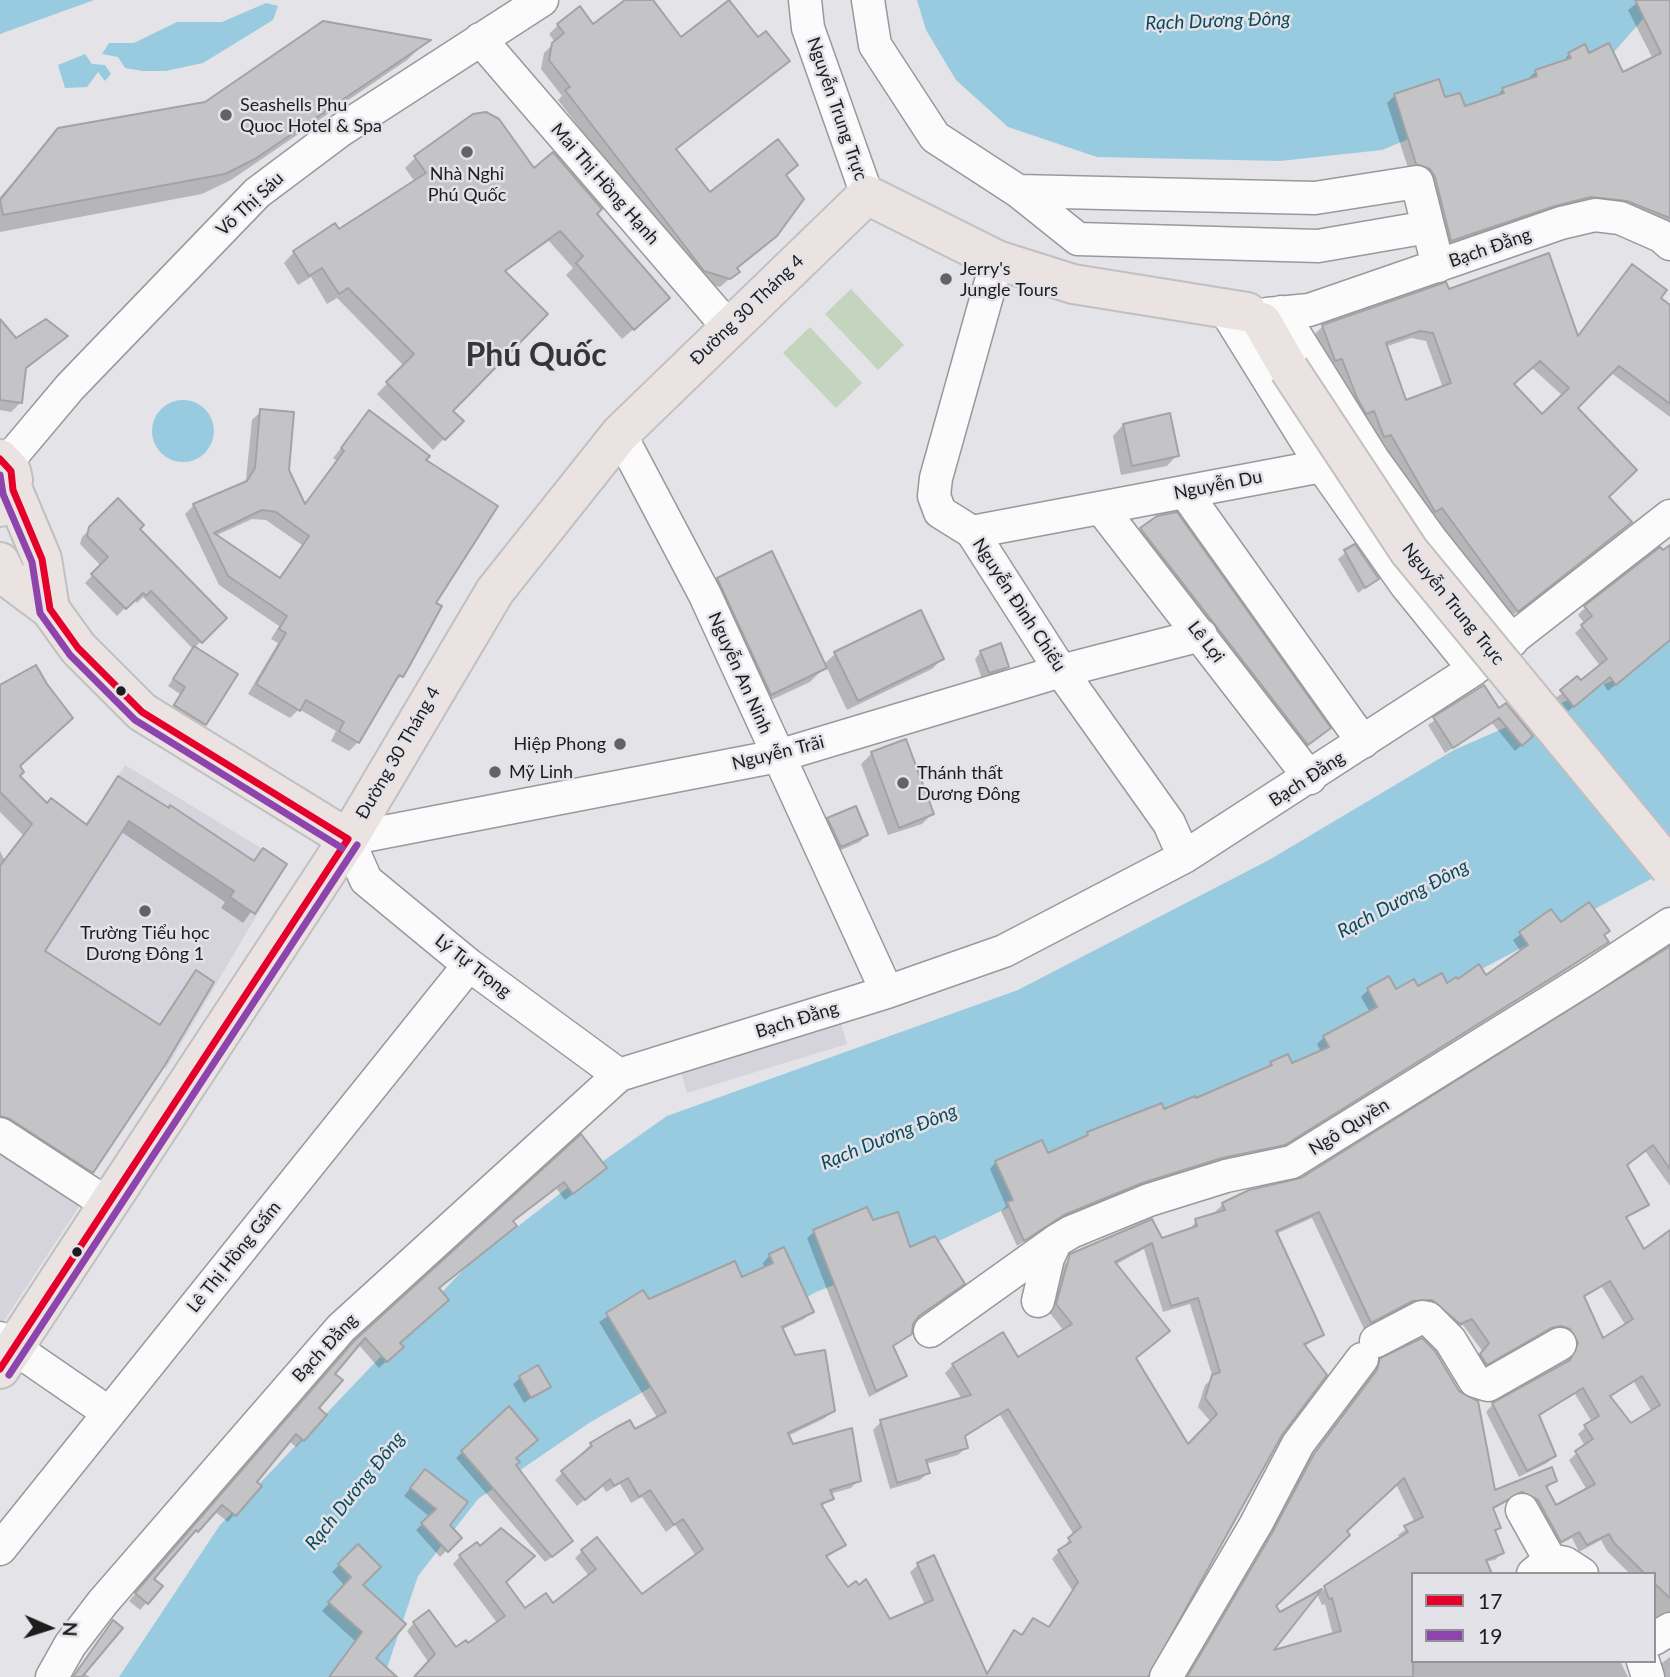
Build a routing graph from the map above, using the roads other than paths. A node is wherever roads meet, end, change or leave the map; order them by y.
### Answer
1 (542, 0) edge
2 (805, 0) edge
3 (867, 0) edge
4 (481, 40) junction
5 (1018, 191) junction
6 (1150, 194) junction
7 (867, 195) junction
8 (1315, 198) junction
9 (1428, 227) junction
10 (1150, 242) junction
11 (1670, 244) edge
12 (1318, 246) junction
13 (998, 260) junction
14 (1438, 266) junction
15 (1256, 314) junction
16 (729, 328) junction
17 (620, 434) junction
18 (1322, 466) junction
19 (5, 480) edge
20 (1185, 492) junction
21 (1101, 508) junction
22 (1670, 516) edge
23 (972, 532) junction
24 (0, 562) edge
25 (50, 609) junction
26 (1201, 635) junction
27 (1512, 641) junction
28 (1474, 669) junction
29 (1061, 671) junction
30 (1363, 742) junction
31 (778, 756) junction
32 (1310, 778) junction
33 (348, 839) junction
34 (1184, 857) junction
35 (1670, 868) edge
36 (1670, 924) edge
37 (469, 965) junction
38 (887, 992) junction
39 (619, 1076) junction
40 (0, 1134) edge
41 (109, 1205) junction
42 (1056, 1241) junction
43 (1038, 1301) dead end
44 (930, 1331) dead end
45 (1560, 1344) dead end
46 (5, 1352) edge
47 (109, 1413) junction
48 (1522, 1510) dead end
49 (0, 1549) edge
50 (1541, 1567) edge
51 (1579, 1572) edge
52 (52, 1677) edge
53 (1166, 1677) edge

1 - 4 street, Võ Thị Sáu
2 - 7 street, Nguyễn Trung Trực
3 - 5 street
4 - 16 street, Mai Thị Hồng Hạnh
4 - 19 street, Võ Thị Sáu
5 - 6 street
5 - 10 street
6 - 8 street
6 - 10 street
7 - 13 main road, Nguyễn Trung Trực
7 - 16 main road, Đường 30 Tháng 4
8 - 9 street
8 - 12 street
9 - 12 street
9 - 14 street
10 - 12 street
11 - 14 street, Bạch Đằng
13 - 15 main road, Nguyễn Trung Trực
13 - 23 street, Nguyễn Đình Chiểu
14 - 15 street, Bạch Đằng
15 - 18 street
15 - 27 street
15 - 35 main road, Nguyễn Trung Trực, bridge
16 - 17 main road, Đường 30 Tháng 4
17 - 31 street, Nguyễn An Ninh
17 - 33 main road, Đường 30 Tháng 4
18 - 20 street, Nguyễn Du
18 - 28 street, Nguyễn Trung Trực
19 - 25 main road
20 - 21 street, Nguyễn Du
20 - 30 street
21 - 23 street, Nguyễn Du
21 - 26 street, Lê Lợi
22 - 27 street, Bạch Đằng
23 - 29 street, Nguyễn Đình Chiểu
24 - 25 main road
25 - 33 main road
26 - 29 street, Nguyễn Trãi
26 - 32 street, Lê Lợi
27 - 28 street, Bạch Đằng
28 - 30 street, Bạch Đằng
29 - 31 street, Nguyễn Trãi
29 - 34 street, Nguyễn Đình Chiểu
30 - 32 street, Bạch Đằng
31 - 33 street, Nguyễn Trãi
31 - 38 street, Nguyễn An Ninh
32 - 34 street, Bạch Đằng
33 - 37 street, Lý Tự Trọng
33 - 41 main road, Đường 30 Tháng 4
34 - 38 street, Bạch Đằng
36 - 42 street, Ngô Quyền
37 - 39 street, Lý Tự Trọng
37 - 47 street, Lê Thị Hồng Gấm
38 - 39 street, Bạch Đằng
39 - 52 street, Bạch Đằng
40 - 41 street
41 - 46 main road, Đường 30 Tháng 4
42 - 43 street
42 - 44 street, Ngô Quyền
45 - 53 street
46 - 47 street
47 - 49 street, Lê Thị Hồng Gấm
48 - 50 street
50 - 51 street

